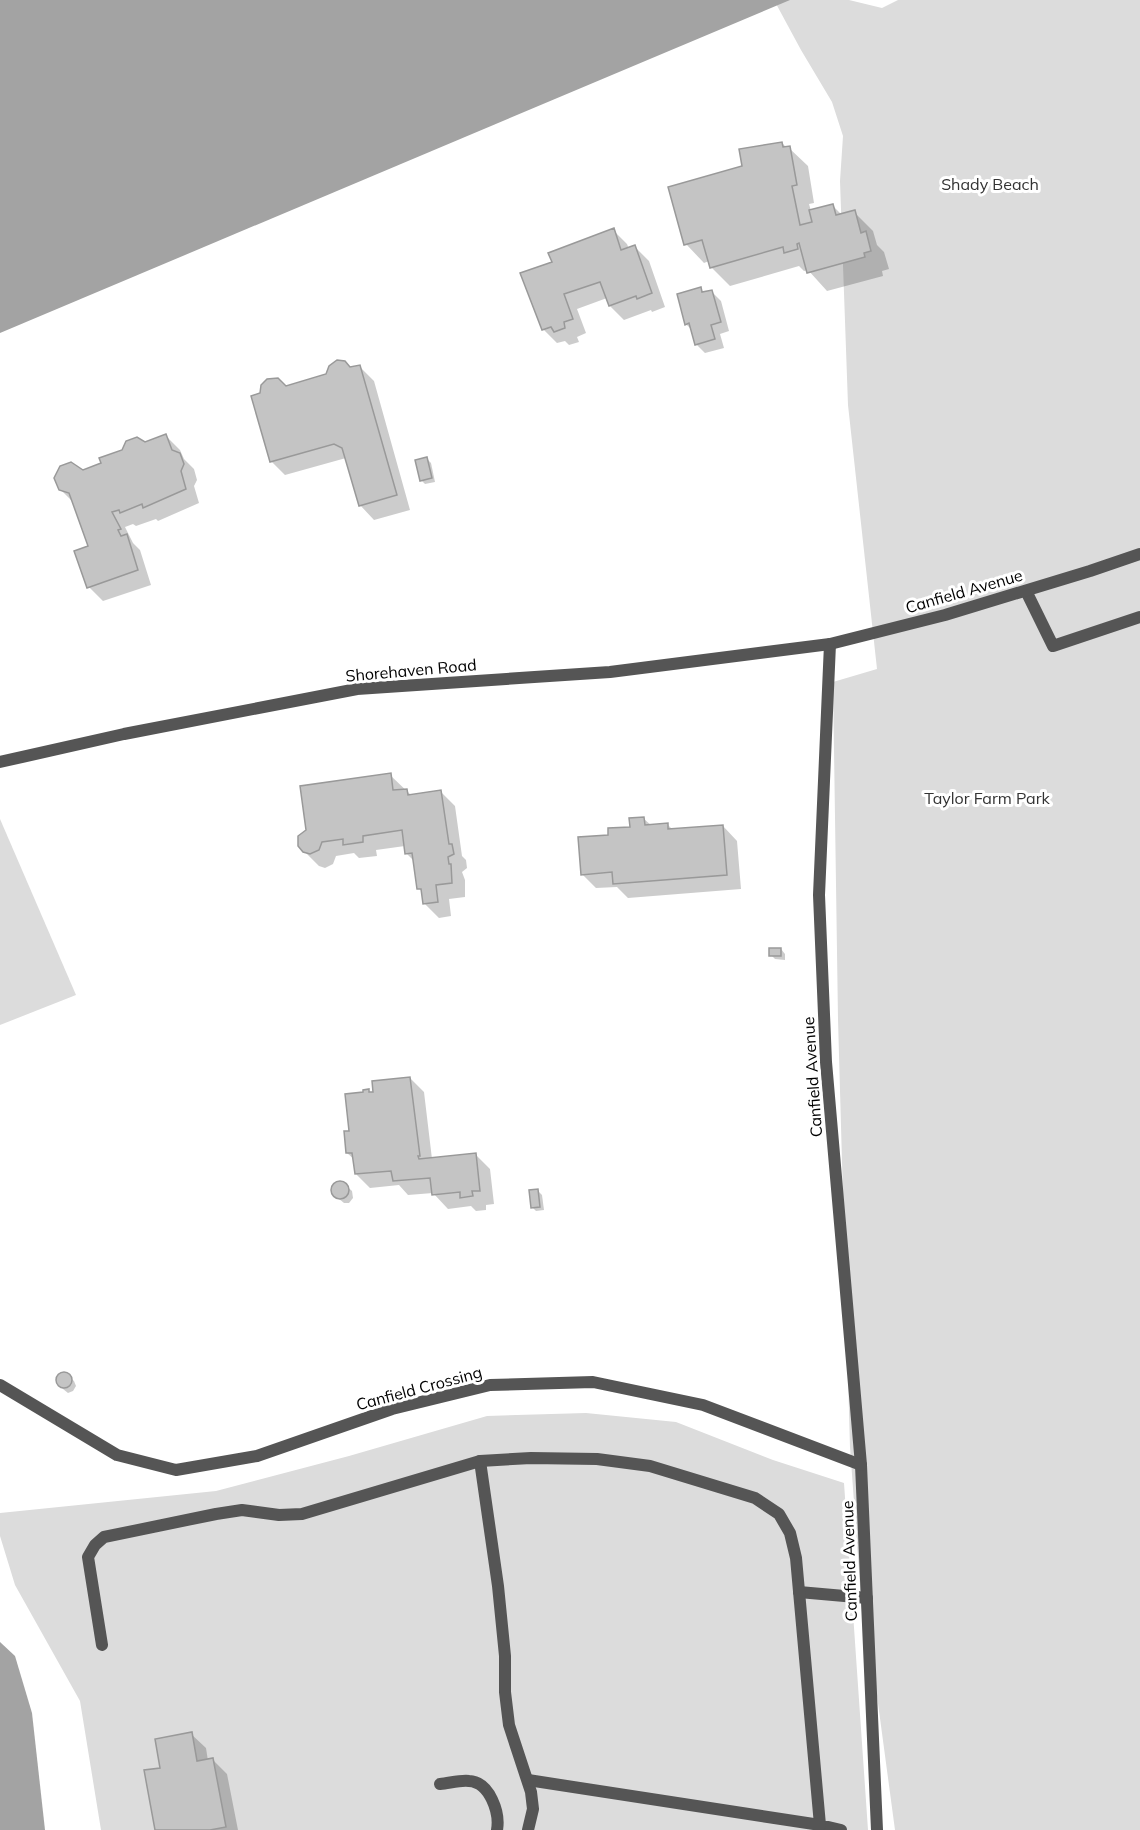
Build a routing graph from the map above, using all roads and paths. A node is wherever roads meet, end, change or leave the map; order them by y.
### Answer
1 (1140, 554) edge
2 (1026, 591) junction
3 (1140, 617) edge
4 (830, 644) junction
5 (0, 762) edge
6 (0, 1385) edge
7 (480, 1461) junction
8 (861, 1466) junction
9 (799, 1592) junction
10 (867, 1598) junction
11 (102, 1645) dead end
12 (528, 1780) junction
13 (440, 1784) dead end
14 (820, 1825) junction
15 (496, 1830) edge
16 (528, 1830) edge
17 (841, 1830) edge
18 (877, 1830) edge

1 - 2 street, Canfield Avenue
2 - 3 street
2 - 4 street, Canfield Avenue
4 - 5 street, Shorehaven Road
4 - 8 street, Canfield Avenue
6 - 8 street, Canfield Crossing
7 - 9 street
7 - 11 street
7 - 12 street
8 - 10 street, Canfield Avenue
9 - 10 street
9 - 14 street
10 - 18 street, Canfield Avenue
12 - 14 street
12 - 16 street
13 - 15 street
14 - 17 street

